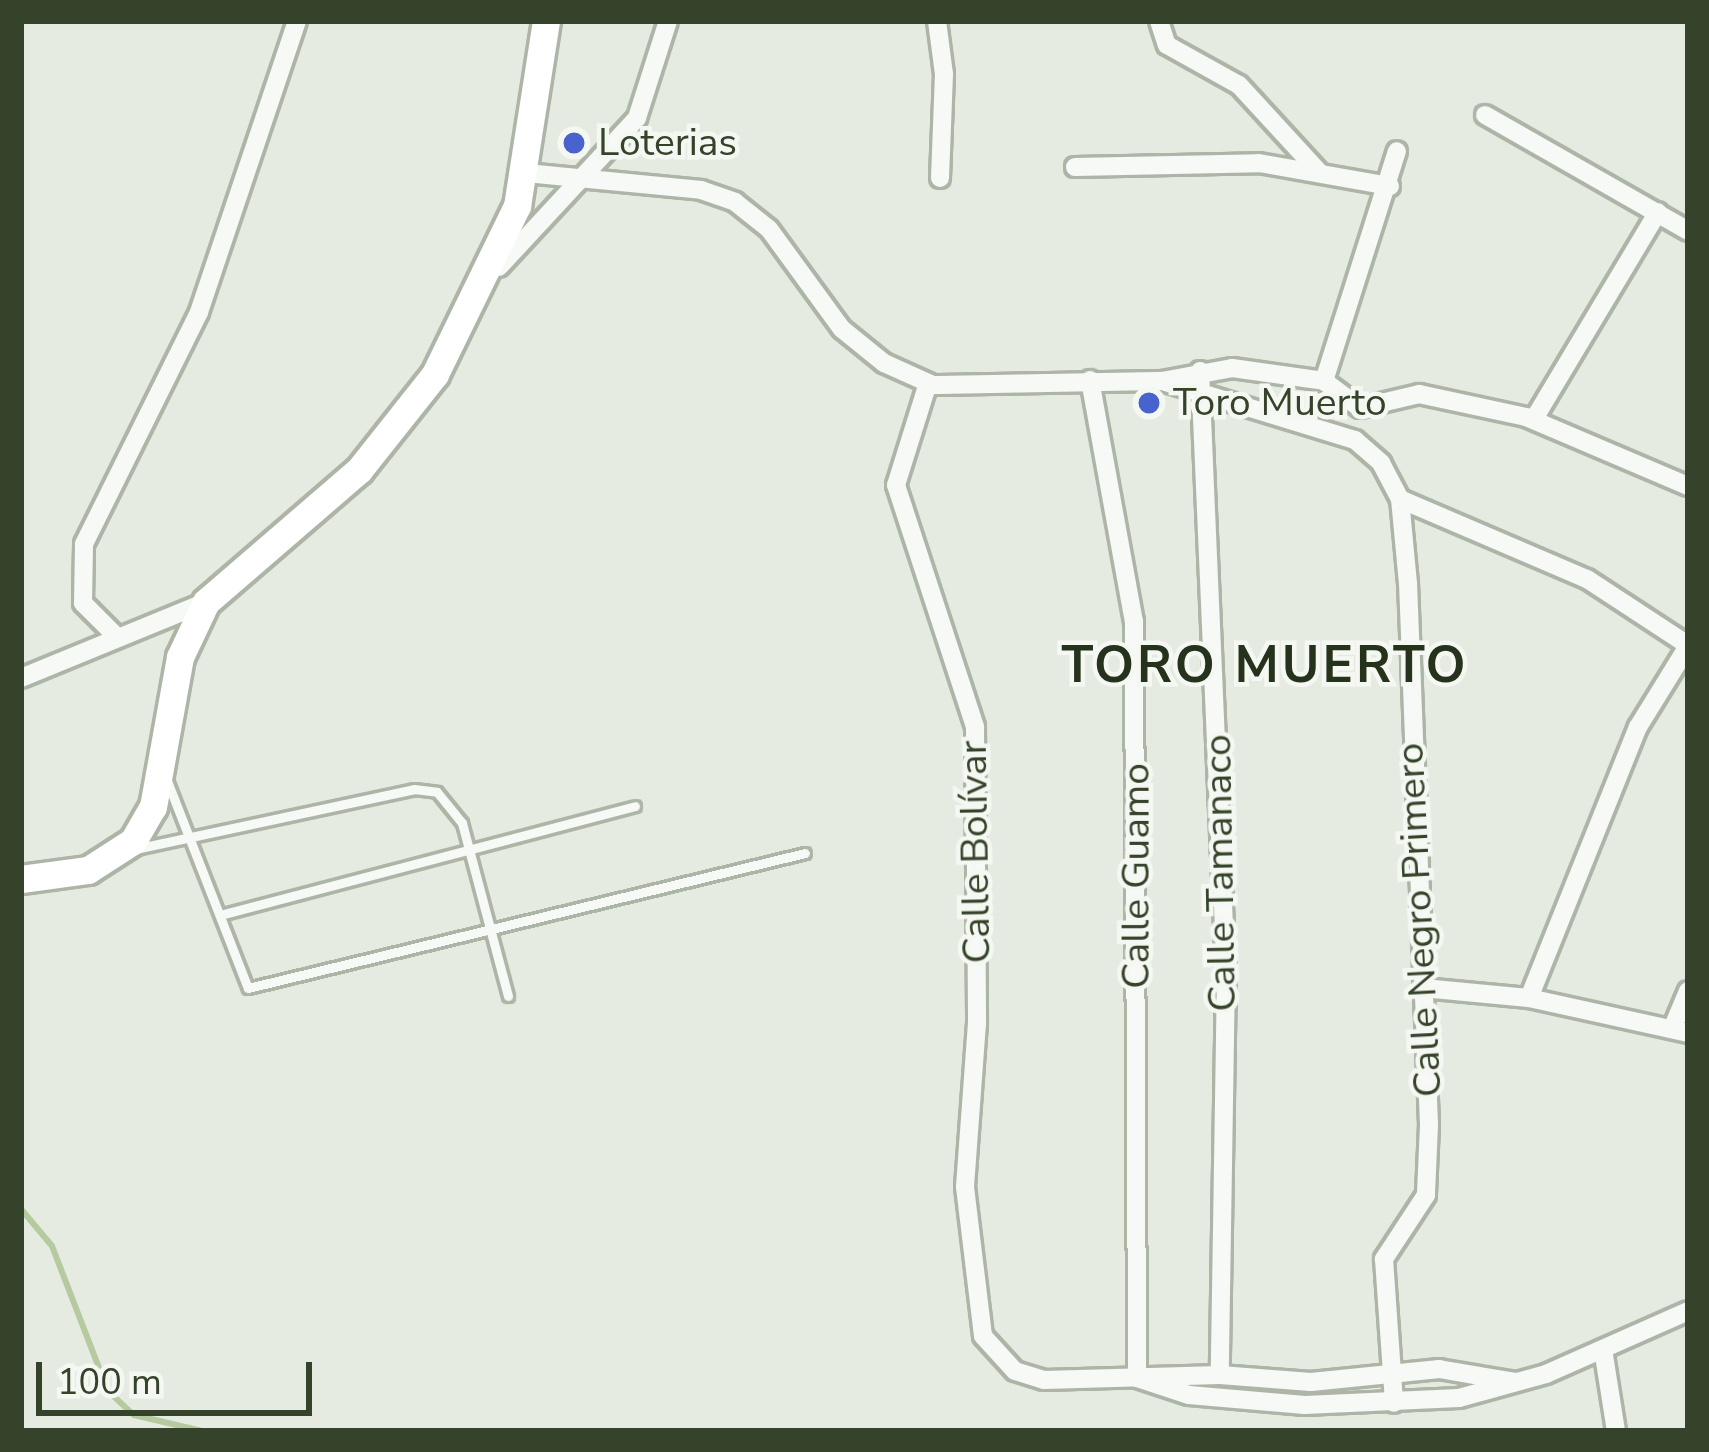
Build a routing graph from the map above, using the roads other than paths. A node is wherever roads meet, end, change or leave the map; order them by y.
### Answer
1 (297, 21) edge
2 (546, 21) edge
3 (668, 21) edge
4 (937, 21) edge
5 (1159, 21) edge
6 (1485, 116) dead end
7 (1397, 151) dead end
8 (1075, 166) dead end
9 (1319, 172) junction
10 (526, 173) junction
11 (940, 178) dead end
12 (579, 181) junction
13 (1390, 186) junction
14 (1658, 212) junction
15 (1688, 231) edge
16 (473, 305) junction
17 (1200, 371) junction
18 (1090, 380) junction
19 (1162, 381) junction
20 (1324, 381) junction
21 (928, 383) junction
22 (1206, 395) junction
23 (1360, 408) junction
24 (1534, 419) junction
25 (1354, 440) junction
26 (1688, 486) edge
27 (1400, 499) junction
28 (206, 602) junction
29 (117, 637) junction
30 (1688, 645) edge
31 (21, 678) edge
32 (161, 765) junction
33 (635, 806) dead end
34 (190, 839) junction
35 (123, 851) junction
36 (470, 851) junction
37 (805, 853) dead end
38 (21, 879) edge
39 (220, 915) junction
40 (491, 929) junction
41 (1423, 988) junction
42 (1688, 991) edge
43 (508, 996) dead end
44 (1529, 998) junction
45 (1680, 1031) edge
46 (1688, 1311) edge
47 (1603, 1349) junction
48 (1220, 1375) junction
49 (1390, 1376) junction
50 (1137, 1378) junction
51 (1257, 1378) junction
52 (1516, 1383) junction
53 (1257, 1400) junction
54 (1394, 1403) junction
55 (1616, 1431) edge

1 - 29 street
2 - 10 street
3 - 12 street
4 - 11 street
5 - 9 street
6 - 14 street
7 - 13 street
8 - 9 street
9 - 13 street
10 - 12 street
10 - 16 street
12 - 16 street
12 - 21 street
13 - 20 street
14 - 15 street
14 - 24 street
16 - 28 street
17 - 19 street
17 - 20 street
17 - 22 street, Calle Tamanaco
18 - 19 street
18 - 21 street
18 - 50 street, Calle Guamo
19 - 22 street
20 - 23 street
21 - 50 street, Calle Bolívar
22 - 25 street
22 - 48 street, Calle Tamanaco
23 - 24 street
23 - 25 street
24 - 26 street
25 - 27 street
27 - 30 street
27 - 41 street, Calle Negro Primero
28 - 29 street
28 - 32 street
29 - 31 street
30 - 44 street
32 - 34 lane
32 - 35 street
33 - 36 lane
34 - 35 lane
34 - 36 lane
34 - 39 lane
35 - 38 street
36 - 39 lane
36 - 40 lane
37 - 40 lane
39 - 40 lane
40 - 43 lane
41 - 44 street
41 - 49 street, Calle Negro Primero
42 - 45 street
44 - 45 street
46 - 47 street
47 - 52 street
47 - 55 street
48 - 50 street
48 - 51 street
49 - 51 street
49 - 52 street
49 - 54 street, Calle Negro Primero
50 - 53 street
51 - 53 street
52 - 54 street
53 - 54 street

